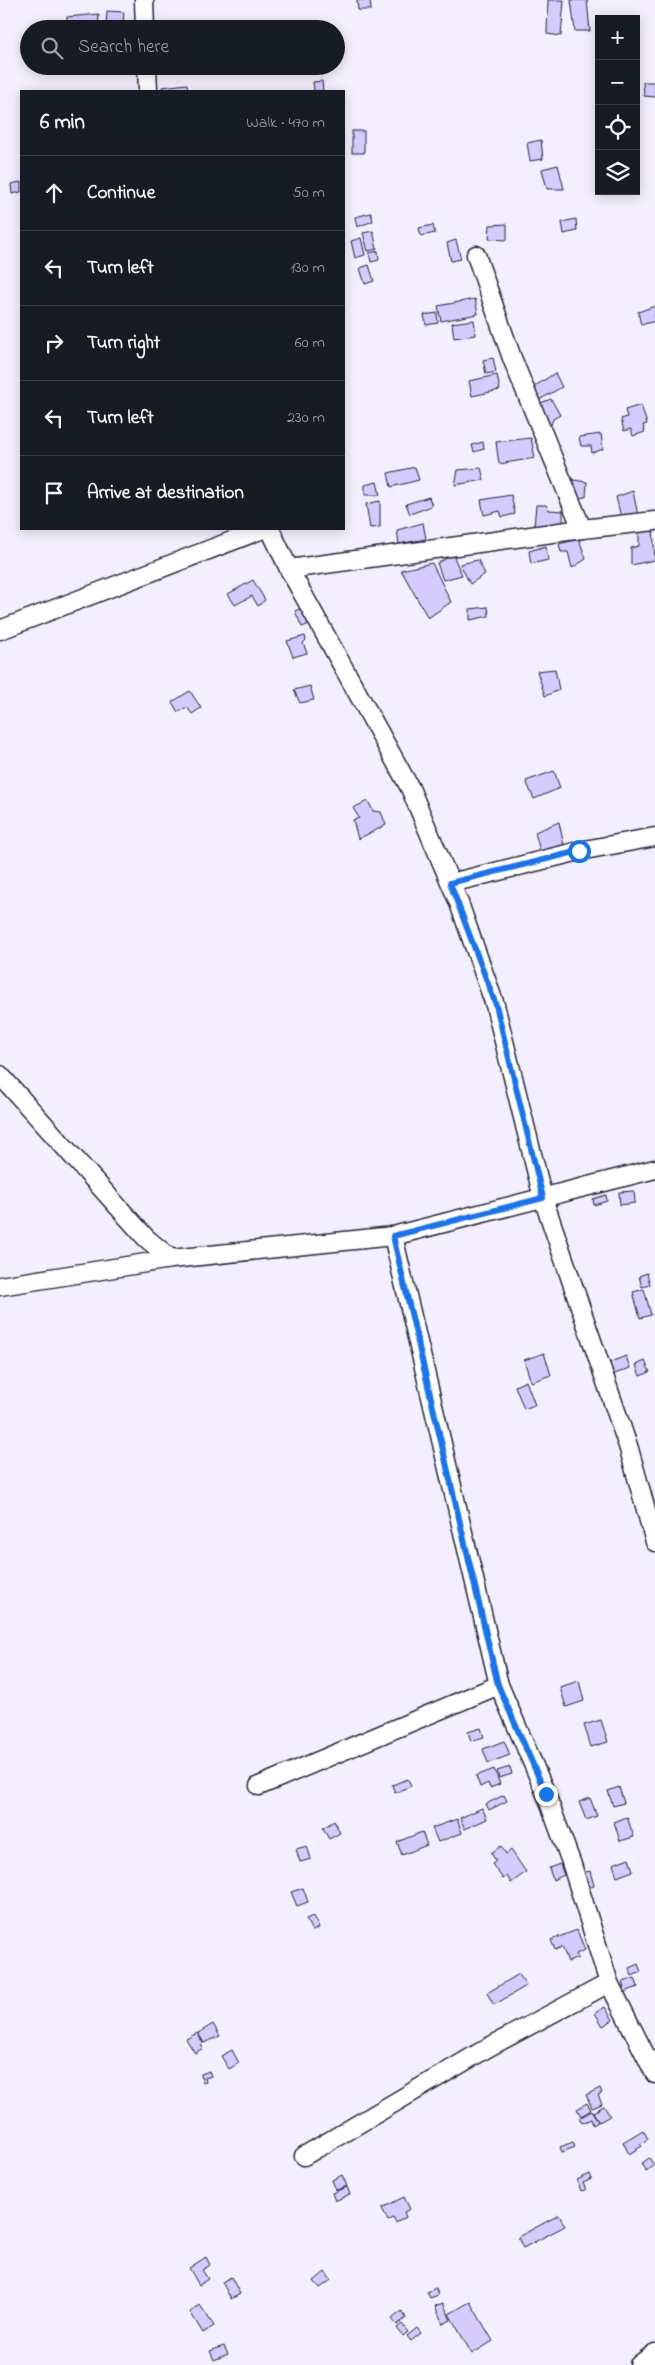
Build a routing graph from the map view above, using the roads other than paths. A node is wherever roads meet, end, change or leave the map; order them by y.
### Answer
1 (144, 0) edge
2 (145, 20) edge
3 (147, 75) edge
4 (148, 90) edge
5 (476, 255) dead end
6 (655, 521) edge
7 (582, 529) junction
8 (260, 530) edge
9 (270, 530) edge
10 (289, 569) junction
11 (0, 630) edge
12 (655, 837) edge
13 (450, 883) junction
14 (0, 1075) edge
15 (655, 1169) edge
16 (543, 1198) junction
17 (393, 1236) junction
18 (171, 1259) junction
19 (0, 1286) edge
20 (655, 1542) edge
21 (498, 1685) junction
22 (259, 1786) dead end
23 (609, 1983) junction
24 (655, 2074) edge
25 (304, 2156) dead end
26 (655, 2353) edge
27 (639, 2365) edge

1 - 2 street
3 - 4 street
5 - 7 street
6 - 7 street
7 - 10 street
8 - 11 street
9 - 10 street
10 - 13 street
12 - 13 street
13 - 16 street
14 - 18 street
15 - 16 street
16 - 17 street
16 - 20 street
17 - 18 street
17 - 21 street
18 - 19 street
21 - 22 street
21 - 23 street
23 - 24 street
23 - 25 street
26 - 27 street

